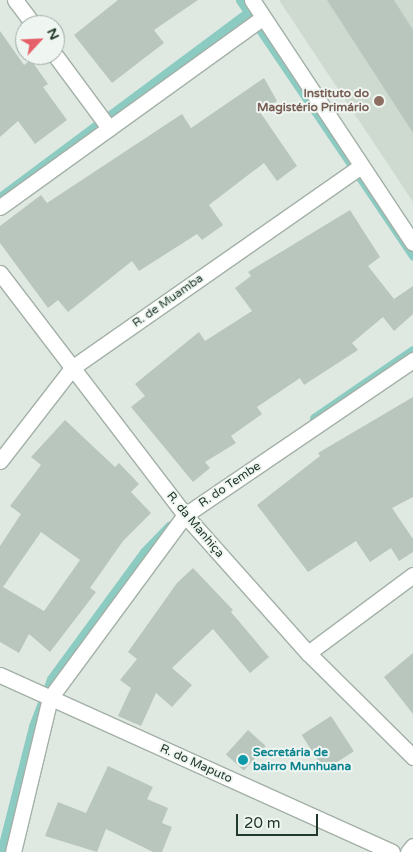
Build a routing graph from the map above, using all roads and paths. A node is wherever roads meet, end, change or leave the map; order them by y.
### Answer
1 (15, 0) edge
2 (252, 0) edge
3 (26, 15) edge
4 (262, 17) junction
5 (63, 65) edge
6 (108, 128) junction
7 (360, 167) junction
8 (0, 207) edge
9 (413, 243) edge
10 (0, 273) edge
11 (413, 360) edge
12 (73, 367) junction
13 (0, 460) edge
14 (186, 515) junction
15 (413, 575) edge
16 (308, 653) junction
17 (0, 675) edge
18 (50, 698) junction
19 (413, 757) edge
20 (413, 846) edge
21 (14, 852) edge
22 (392, 852) edge
23 (408, 852) edge

1 - 3 street
2 - 4 street
4 - 6 street
4 - 7 street
5 - 6 street
6 - 8 street
7 - 9 street
7 - 12 street, R. de Muamba
10 - 12 street, R. da Manhiça
11 - 14 street, R. do Tembe
12 - 13 street, R. de Muamba
12 - 14 street, R. da Manhiça
14 - 16 street, R. da Manhiça
14 - 18 street, R. do Tembe
15 - 16 street
16 - 19 street, R. da Manhiça
17 - 18 street, R. do Maputo
18 - 21 street
18 - 22 street, R. do Maputo
20 - 23 street

